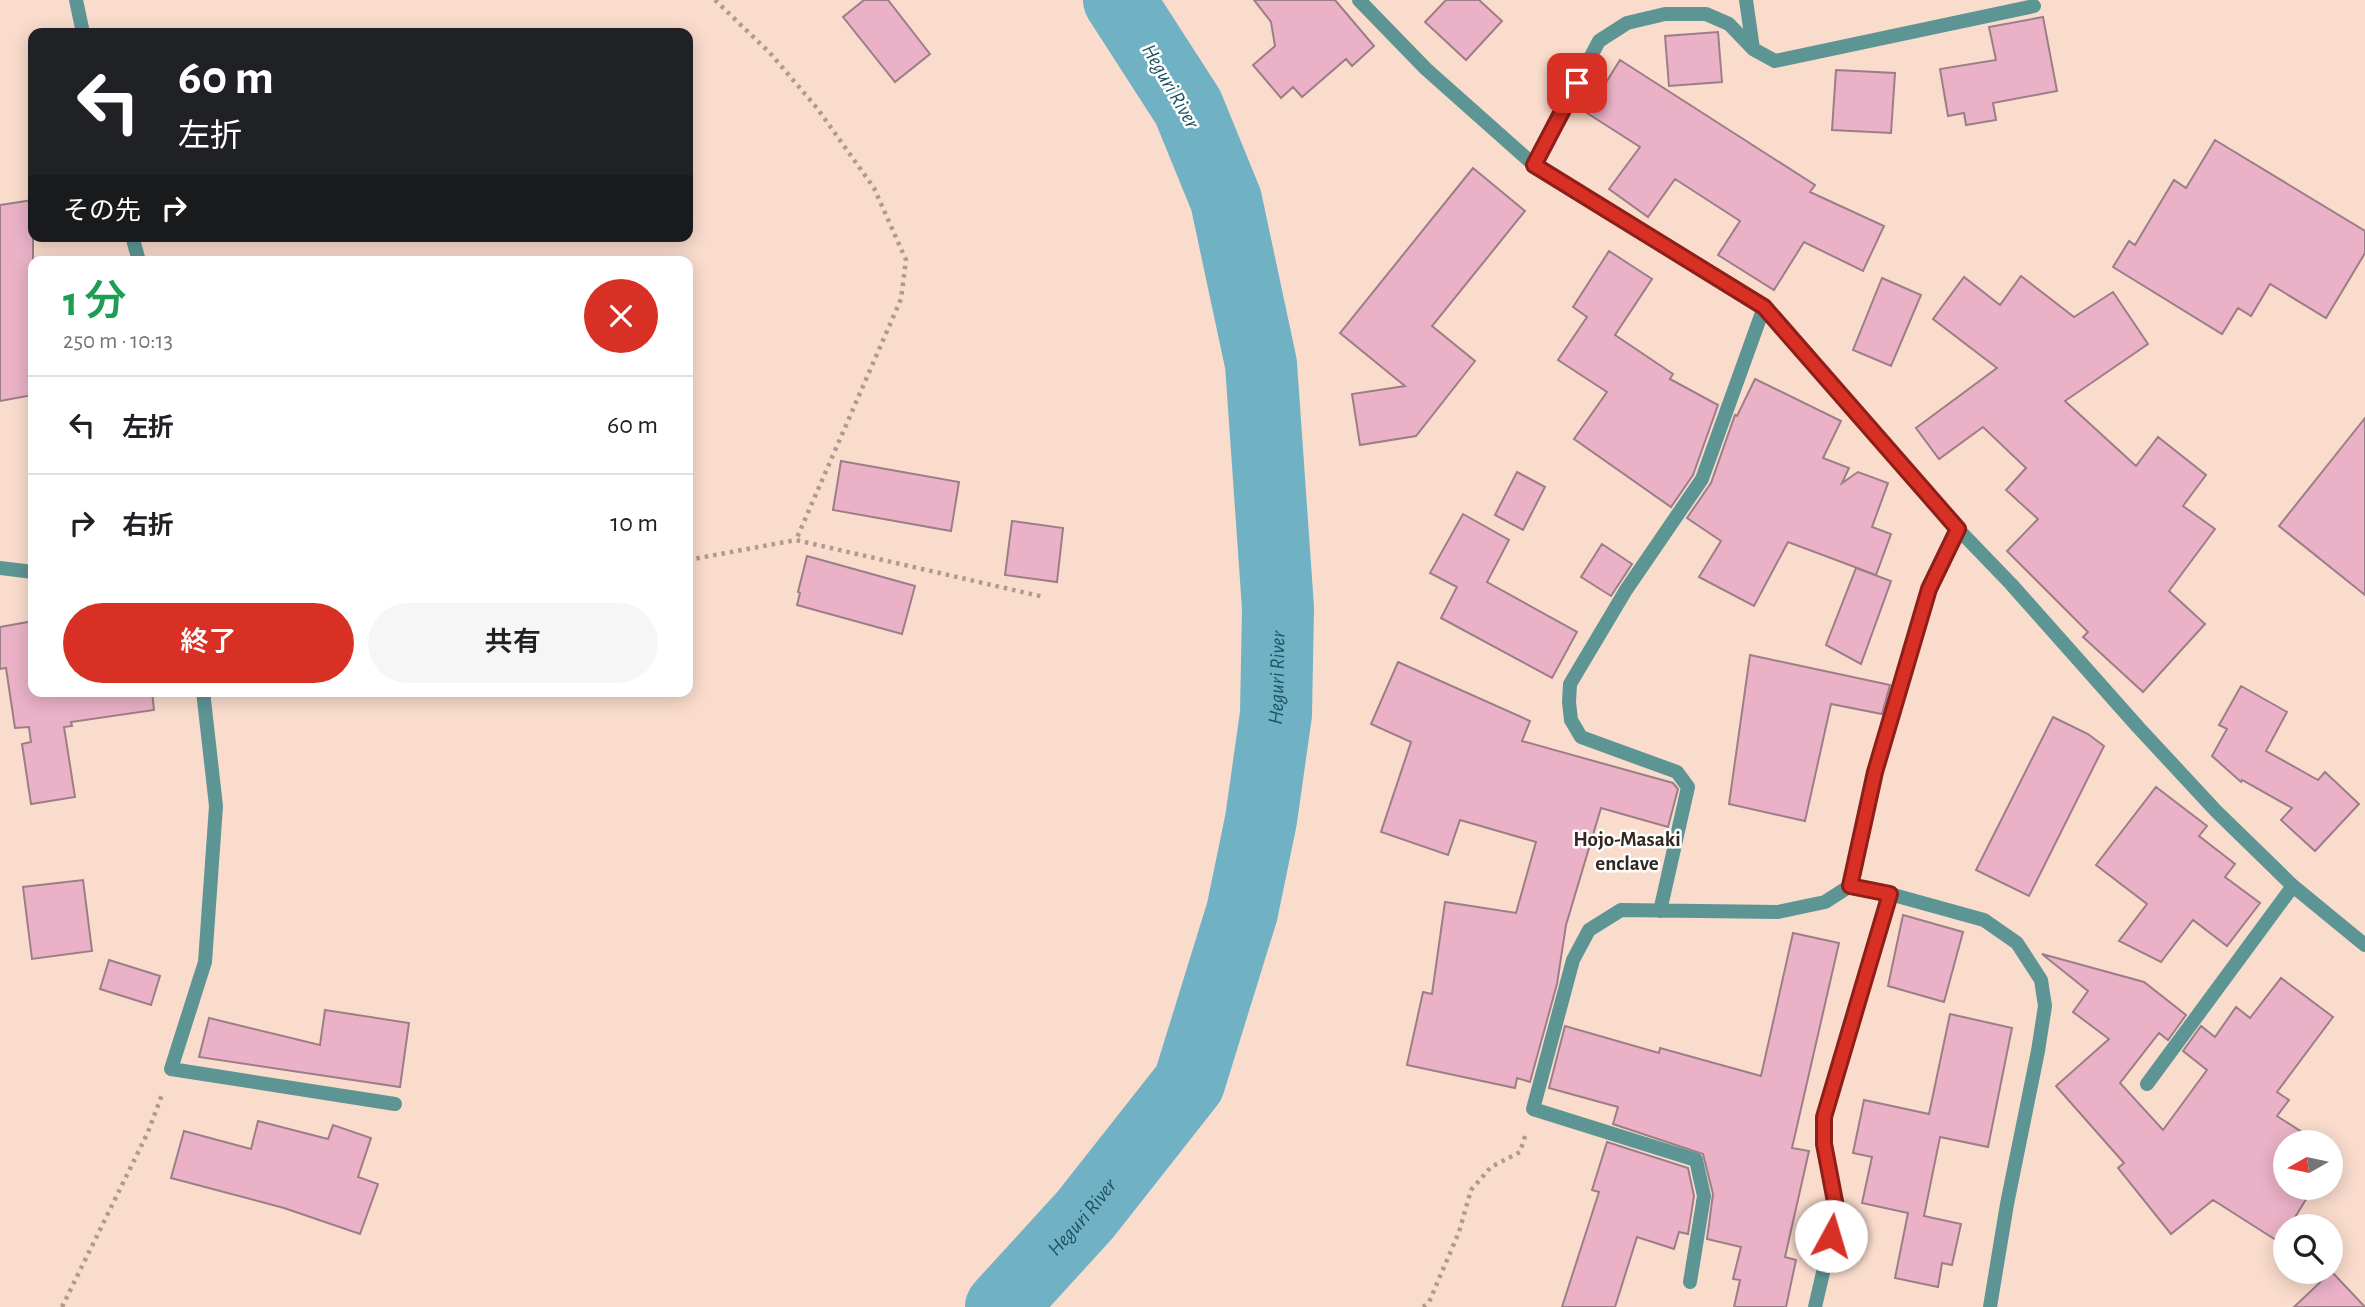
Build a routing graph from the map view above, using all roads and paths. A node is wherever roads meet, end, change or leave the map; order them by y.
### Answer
1 (76, 0) edge
2 (716, 0) edge
3 (1359, 0) edge
4 (1746, 0) edge
5 (2034, 6) dead end
6 (82, 28) edge
7 (1753, 49) junction
8 (1534, 165) junction
9 (1764, 307) junction
10 (1958, 529) junction
11 (796, 540) junction
12 (693, 559) edge
13 (0, 568) edge
14 (28, 571) edge
15 (1044, 597) dead end
16 (204, 697) edge
17 (1850, 886) junction
18 (2294, 886) junction
19 (1890, 894) junction
20 (1660, 911) junction
21 (2365, 945) edge
22 (171, 1069) junction
23 (2147, 1084) dead end
24 (395, 1104) dead end
25 (1533, 1109) junction
26 (1690, 1282) dead end
27 (62, 1307) edge
28 (1423, 1307) edge
29 (1815, 1307) edge
30 (1990, 1307) edge

1 - 6 street
2 - 11 path
3 - 8 street
4 - 7 street
5 - 7 street
7 - 8 street
8 - 9 street
9 - 10 street
9 - 20 street
10 - 17 street
10 - 18 street
11 - 12 path
11 - 15 path
13 - 14 street
16 - 22 street
17 - 19 street
17 - 20 street
18 - 21 street
18 - 23 street
19 - 29 street
19 - 30 street
20 - 25 street
22 - 24 street
22 - 27 path
25 - 26 street
25 - 28 path

